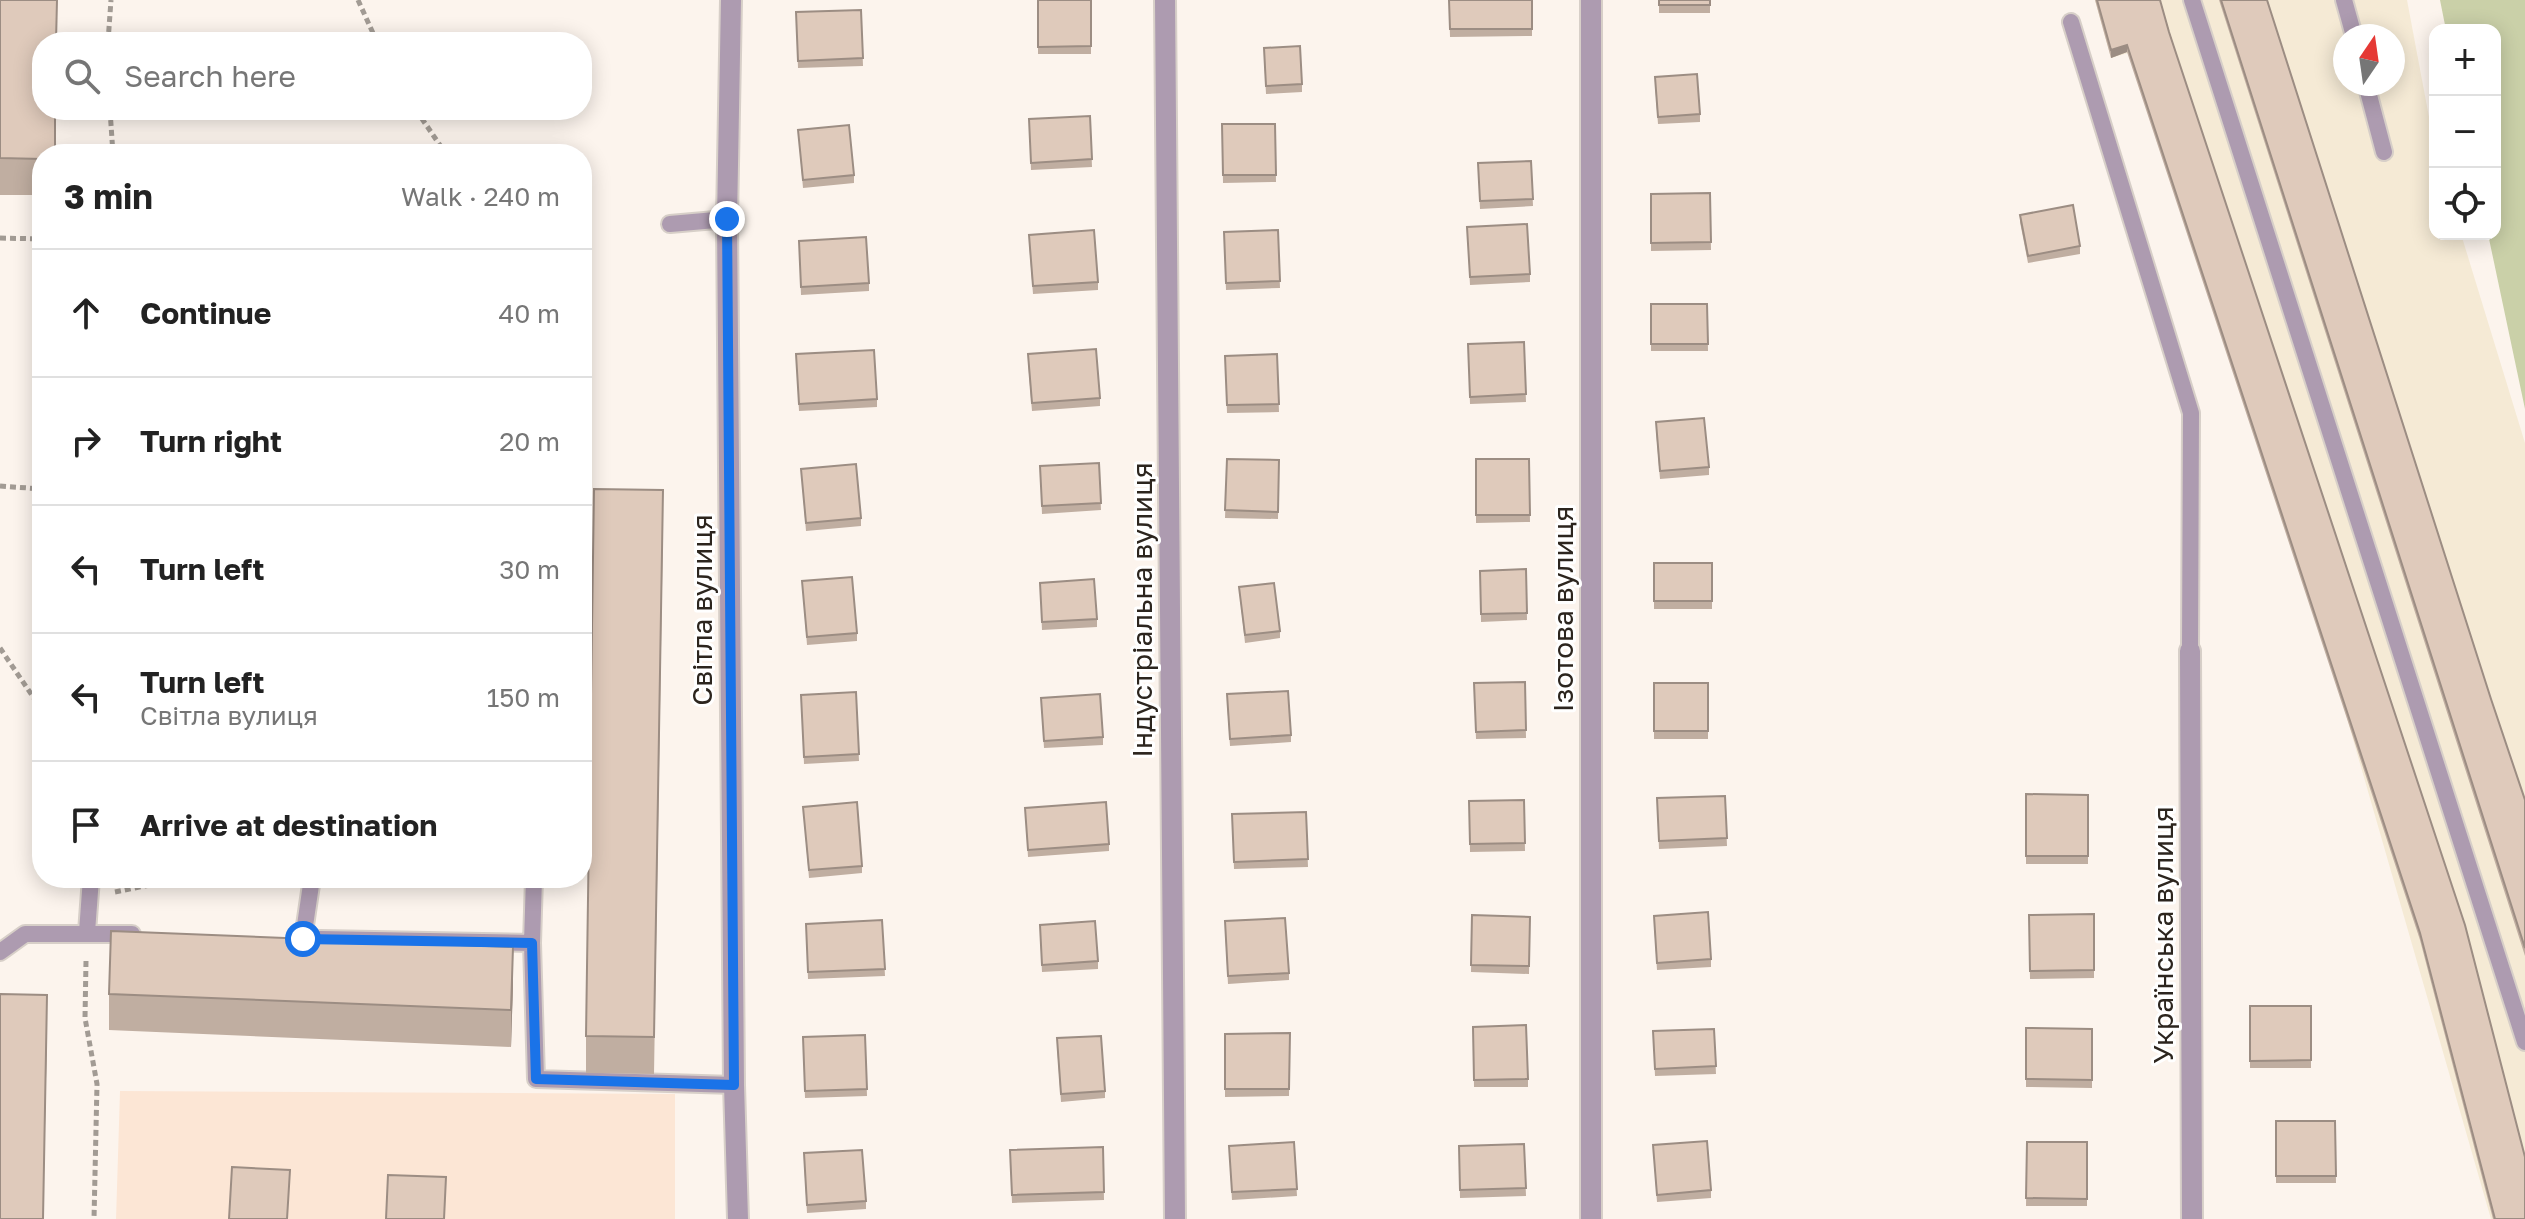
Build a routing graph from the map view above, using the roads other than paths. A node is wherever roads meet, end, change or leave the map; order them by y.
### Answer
1 (731, 0) edge
2 (1165, 0) edge
3 (1591, 0) edge
4 (2192, 0) edge
5 (2344, 0) edge
6 (2071, 22) dead end
7 (2351, 24) edge
8 (2369, 96) edge
9 (2384, 152) dead end
10 (727, 219) junction
11 (670, 224) dead end
12 (2190, 651) joint
13 (90, 888) edge
14 (309, 888) edge
15 (534, 888) edge
16 (87, 932) junction
17 (148, 934) edge
18 (532, 943) junction
19 (0, 952) edge
20 (2525, 1042) edge
21 (734, 1085) junction
22 (738, 1219) edge
23 (1175, 1219) edge
24 (1591, 1219) edge
25 (2192, 1219) edge

1 - 10 street, Світла вулиця
2 - 23 street, Індустріальна вулиця
3 - 24 street, Ізотова вулиця
4 - 20 lane
5 - 7 lane
6 - 12 lane
8 - 9 lane
10 - 11 lane
10 - 21 street, Світла вулиця
12 - 25 street, Українська вулиця
13 - 16 lane
14 - 18 lane
15 - 18 lane
16 - 17 lane
16 - 19 lane
18 - 21 lane
21 - 22 street, Світла вулиця

